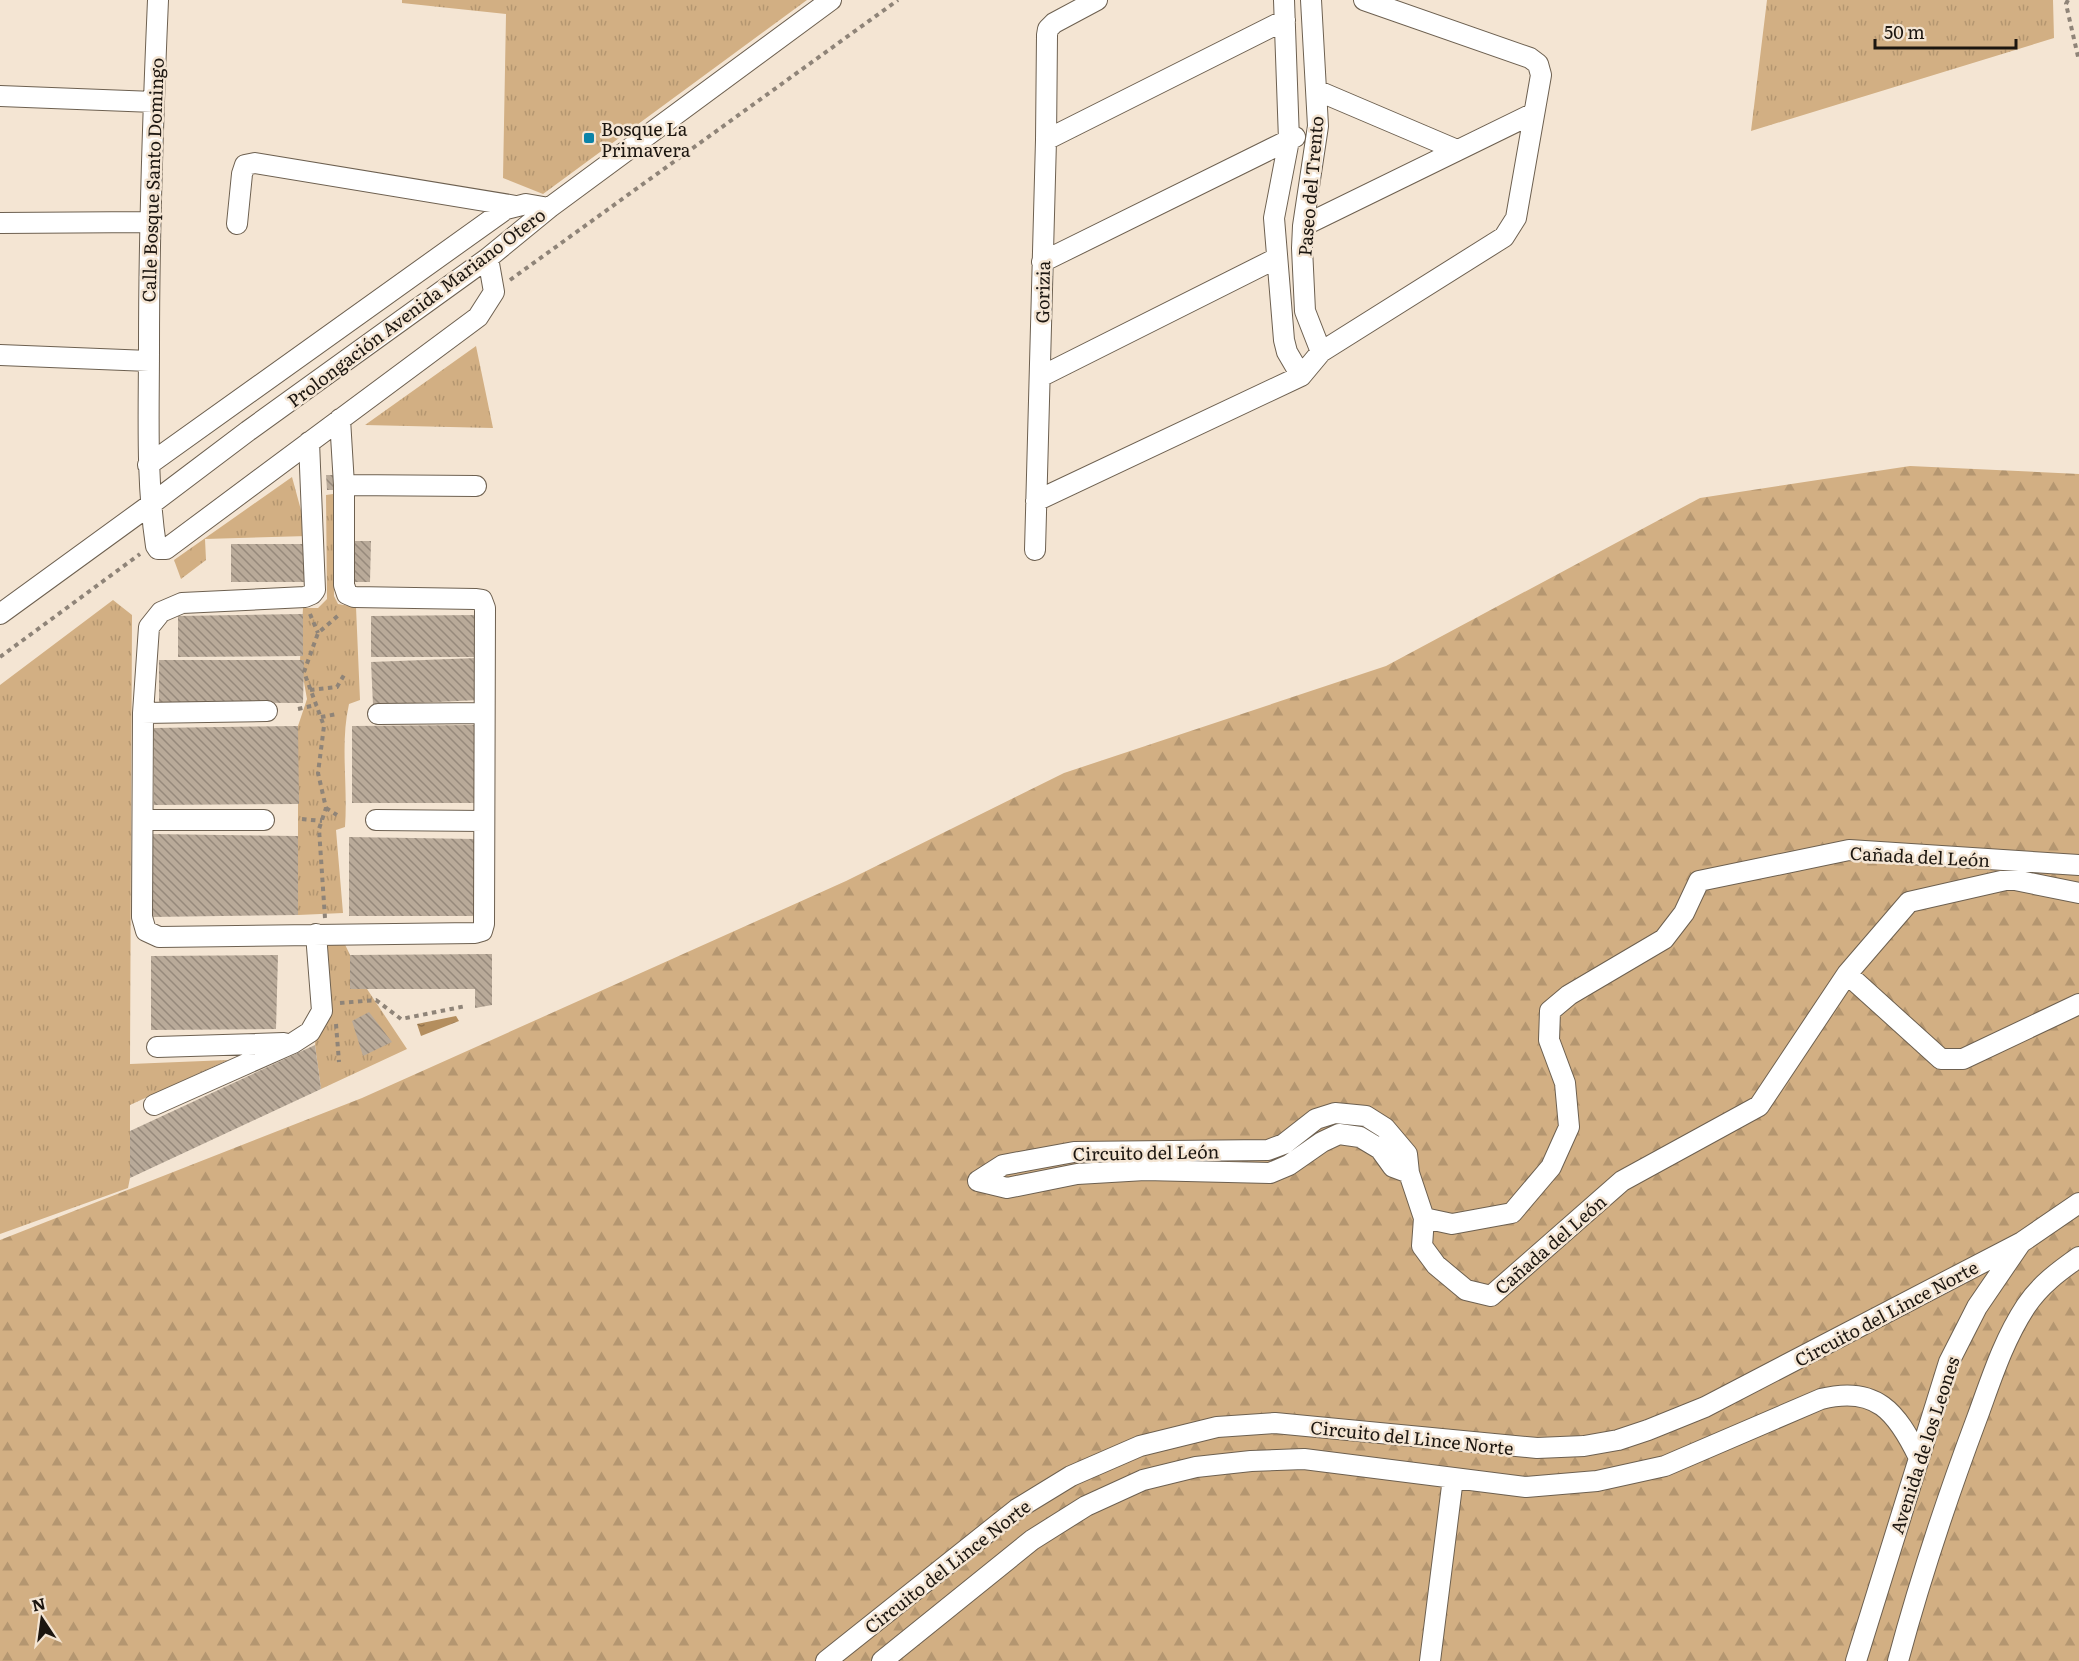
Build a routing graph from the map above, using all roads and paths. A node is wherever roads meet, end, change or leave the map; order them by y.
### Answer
1 (158, 0) edge
2 (831, 0) edge
3 (1097, 0) edge
4 (1284, 0) edge
5 (1311, 0) edge
6 (1364, 0) edge
7 (2068, 0) edge
8 (1285, 20) junction
9 (2079, 61) edge
10 (1316, 90) junction
11 (0, 96) edge
12 (154, 102) junction
13 (1534, 113) junction
14 (1318, 126) junction
15 (1046, 140) junction
16 (1289, 140) junction
17 (1457, 150) junction
18 (516, 206) junction
19 (549, 208) junction
20 (149, 222) junction
21 (0, 223) edge
22 (237, 224) dead end
23 (1304, 226) junction
24 (488, 258) junction
25 (1277, 258) junction
26 (1042, 262) junction
27 (1321, 352) junction
28 (0, 355) edge
29 (149, 361) junction
30 (1301, 376) junction
31 (1040, 377) junction
32 (340, 419) junction
33 (309, 442) junction
34 (148, 465) junction
35 (344, 484) junction
36 (476, 486) dead end
37 (1036, 501) junction
38 (150, 505) junction
39 (1035, 550) dead end
40 (308, 608) dead end
41 (0, 614) edge
42 (340, 614) dead end
43 (318, 633) junction
44 (345, 675) dead end
45 (310, 690) junction
46 (316, 705) junction
47 (298, 709) dead end
48 (267, 711) dead end
49 (143, 713) junction
50 (484, 713) junction
51 (337, 714) dead end
52 (378, 714) dead end
53 (321, 717) junction
54 (327, 808) junction
55 (337, 815) dead end
56 (302, 819) dead end
57 (142, 820) junction
58 (264, 820) dead end
59 (376, 820) dead end
60 (322, 821) junction
61 (484, 821) junction
62 (2079, 866) edge
63 (2079, 892) edge
64 (321, 934) junction
65 (1847, 974) junction
66 (335, 1004) dead end
67 (2079, 1005) edge
68 (466, 1006) dead end
69 (336, 1015) dead end
70 (293, 1042) junction
71 (157, 1047) dead end
72 (339, 1062) dead end
73 (154, 1105) dead end
74 (1409, 1173) junction
75 (2079, 1203) edge
76 (1424, 1218) junction
77 (2022, 1242) junction
78 (2079, 1257) edge
79 (1919, 1458) junction
80 (1453, 1478) junction
81 (826, 1661) edge
82 (882, 1661) edge
83 (1430, 1661) edge
84 (1856, 1661) edge
85 (1898, 1661) edge

1 - 12 street, Calle Bosque Santo Domingo
2 - 19 street, Prolongación Avenida Mariano Otero
3 - 15 street, Gorizia
4 - 8 street, Paseo del Trento
5 - 10 street, Paseo del Trento
6 - 13 street
7 - 9 path
8 - 15 street
8 - 16 street, Paseo del Trento
10 - 14 street, Paseo del Trento
10 - 17 street
11 - 12 street
12 - 20 street, Calle Bosque Santo Domingo
13 - 17 street
13 - 27 street
14 - 16 street
14 - 23 street, Paseo del Trento
15 - 26 street, Gorizia
16 - 25 street, Paseo del Trento
16 - 26 street
17 - 23 street
18 - 19 street
18 - 22 street
18 - 34 street
19 - 24 street, Prolongación Avenida Mariano Otero
20 - 21 street
20 - 29 street, Calle Bosque Santo Domingo
23 - 27 street, Paseo del Trento
24 - 32 street
24 - 38 street, Prolongación Avenida Mariano Otero
25 - 30 street, Paseo del Trento
25 - 31 street
26 - 31 street, Gorizia
27 - 30 street
28 - 29 street
29 - 34 street, Calle Bosque Santo Domingo
30 - 37 street
31 - 37 street, Gorizia
32 - 33 street
32 - 35 street
33 - 38 street, Calle Bosque Santo Domingo
33 - 49 street
34 - 38 street, Calle Bosque Santo Domingo
35 - 36 street
35 - 50 street
37 - 39 street, Gorizia
38 - 41 street, Prolongación Avenida Mariano Otero
40 - 43 path
42 - 43 path
43 - 45 path
44 - 45 path
45 - 46 path
46 - 47 path
46 - 53 path
48 - 49 street
49 - 57 street
50 - 52 street
50 - 61 street
51 - 53 path
53 - 54 path
54 - 55 path
54 - 60 path
56 - 60 path
57 - 58 street
57 - 64 street
59 - 61 street
60 - 64 path
61 - 64 street
62 - 76 street, Cañada del León
63 - 65 street, Cañada del León
64 - 70 street
65 - 67 street
65 - 76 street, Cañada del León
66 - 68 path
69 - 72 path
70 - 71 street
70 - 73 street
74 - 74 street, Circuito del León
74 - 76 street, Circuito del León
75 - 77 street
77 - 79 street, Avenida de los Leones
77 - 81 street, Circuito del Lince Norte
78 - 85 street
79 - 80 street, Circuito del Lince Norte
79 - 84 street, Avenida de los Leones
80 - 82 street, Circuito del Lince Norte
80 - 83 street

